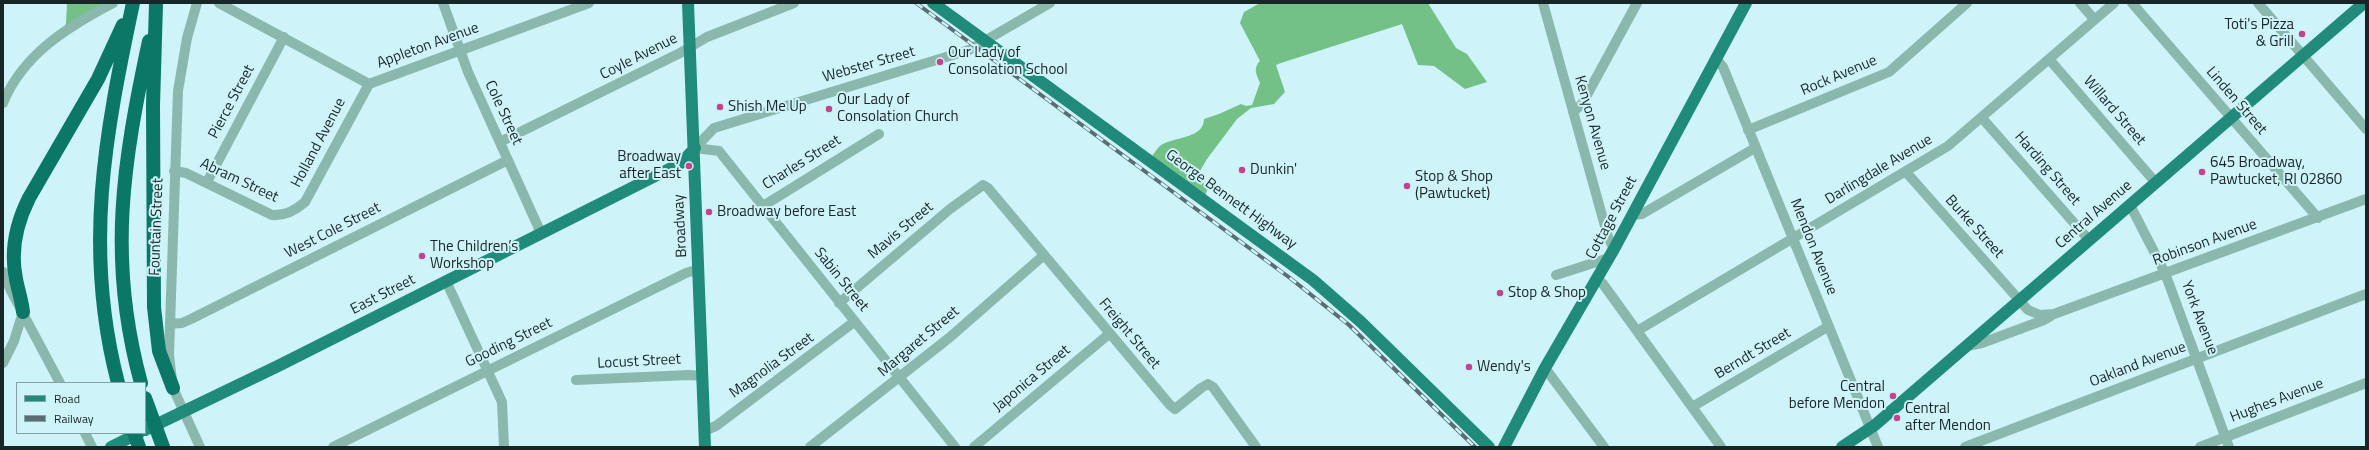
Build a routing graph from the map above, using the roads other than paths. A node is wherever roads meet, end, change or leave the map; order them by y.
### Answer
1 (113, 3) edge
2 (197, 3) edge
3 (219, 3) edge
4 (443, 3) edge
5 (589, 3) edge
6 (688, 3) edge
7 (794, 3) edge
8 (932, 3) edge
9 (1050, 3) edge
10 (1543, 3) edge
11 (1637, 3) edge
12 (1746, 3) edge
13 (1966, 3) edge
14 (2080, 3) edge
15 (2114, 3) edge
16 (2132, 3) edge
17 (2258, 3) edge
18 (2364, 3) edge
19 (156, 4) edge
20 (132, 6) edge
21 (2094, 19) junction
22 (284, 37) junction
23 (986, 41) junction
24 (690, 48) junction
25 (460, 50) junction
26 (2304, 56) junction
27 (2049, 59) junction
28 (1717, 60) junction
29 (369, 84) junction
30 (3, 103) edge
31 (1573, 112) junction
32 (1982, 118) junction
33 (2232, 118) junction
34 (2366, 129) edge
35 (1748, 130) junction
36 (878, 134) dead end
37 (500, 142) junction
38 (695, 148) junction
39 (1755, 148) junction
40 (508, 160) junction
41 (174, 171) junction
42 (1906, 172) junction
43 (207, 182) junction
44 (2156, 183) junction
45 (983, 186) joint
46 (2366, 199) edge
47 (2130, 205) junction
48 (763, 206) junction
49 (290, 212) joint
50 (1632, 215) junction
51 (2318, 218) junction
52 (541, 234) junction
53 (1792, 238) junction
54 (2089, 240) junction
55 (1612, 254) junction
56 (1044, 255) junction
57 (699, 269) junction
58 (3, 272) edge
59 (2165, 273) junction
60 (1556, 275) dead end
61 (1597, 280) junction
62 (446, 281) junction
63 (7, 292) edge
64 (2366, 294) edge
65 (2020, 301) junction
66 (839, 303) junction
67 (23, 312) junction
68 (2054, 314) junction
69 (854, 322) junction
70 (170, 324) junction
71 (1829, 326) junction
72 (1637, 331) junction
73 (1109, 334) junction
74 (1966, 346) junction
75 (2198, 359) junction
76 (3, 364) edge
77 (1545, 368) junction
78 (488, 370) junction
79 (703, 376) junction
80 (900, 377) junction
81 (576, 380) dead end
82 (59, 382) edge
83 (118, 382) edge
84 (141, 382) edge
85 (2366, 382) edge
86 (173, 388) junction
87 (146, 400) edge
88 (1692, 408) junction
89 (182, 411) junction
90 (146, 429) edge
91 (1871, 429) junction
92 (706, 430) junction
93 (86, 434) edge
94 (134, 434) edge
95 (137, 434) edge
96 (2226, 437) junction
97 (92, 447) edge
98 (111, 447) edge
99 (139, 447) edge
100 (163, 447) edge
101 (200, 447) edge
102 (333, 447) edge
103 (504, 447) edge
104 (705, 447) edge
105 (810, 447) edge
106 (955, 447) edge
107 (974, 447) edge
108 (1256, 447) edge
109 (1490, 447) edge
110 (1504, 447) edge
111 (1604, 447) edge
112 (1721, 447) edge
113 (1842, 447) edge
114 (1878, 447) edge
115 (1965, 447) edge
116 (2200, 447) edge
117 (2230, 447) edge

1 - 30 street
2 - 41 street, Fountain Street
3 - 22 street, Appleton Avenue
4 - 25 street, Cole Street
5 - 25 street, Appleton Avenue
6 - 24 main road, Broadway
7 - 24 street, Coyle Avenue
8 - 23 main road, George Bennett Highway
9 - 23 street, Webster Street
10 - 31 street, Kenyon Avenue
11 - 31 street
12 - 28 main road, Cottage Street
13 - 35 street, Rock Avenue
14 - 21 street
15 - 21 street, Darlingdale Avenue
16 - 33 street, Linden Street
17 - 26 street
18 - 26 main road, Central Avenue
19 - 84 highway
19 - 86 highway
20 - 67 highway
20 - 83 highway
21 - 27 street, Darlingdale Avenue
22 - 29 street, Appleton Avenue
22 - 43 street, Pierce Street
23 - 38 street, Webster Street
23 - 109 main road, George Bennett Highway
24 - 37 street, Coyle Avenue
24 - 38 main road, Broadway
25 - 29 street, Appleton Avenue
25 - 37 street, Cole Street
26 - 33 main road, Central Avenue
26 - 34 street
27 - 32 street, Darlingdale Avenue
27 - 44 street, Willard Street
28 - 35 street, Mendon Avenue
28 - 50 main road, Cottage Street
29 - 49 street, Holland Avenue
31 - 55 street, Kenyon Avenue
32 - 42 street, Darlingdale Avenue
32 - 54 street, Harding Street
33 - 44 main road, Central Avenue
33 - 51 street, Linden Street
35 - 39 street, Mendon Avenue
36 - 48 street, Charles Street
37 - 40 street, Cole Street
38 - 48 street, Sabin Street
38 - 52 main road, East Street
38 - 57 main road, Broadway
39 - 50 street
39 - 53 street, Mendon Avenue
40 - 52 street, Cole Street
40 - 70 street, West Cole Street
41 - 43 street, Abram Street
41 - 70 street, Fountain Street
42 - 53 street, Darlingdale Avenue
42 - 65 street, Burke Street
43 - 49 street, Abram Street
44 - 47 main road, Central Avenue
45 - 56 street, Freight Street
45 - 66 street, Mavis Street
46 - 51 street, Robinson Avenue
47 - 54 main road, Central Avenue
47 - 59 street, York Avenue
48 - 66 street, Sabin Street
50 - 55 main road, Cottage Street
51 - 59 street, Robinson Avenue
52 - 62 main road, East Street
53 - 71 street, Mendon Avenue
53 - 72 street, Darlingdale Avenue
54 - 65 main road, Central Avenue
55 - 60 street
55 - 61 main road, Cottage Street
56 - 73 street, Freight Street
56 - 80 street, Margaret Street
57 - 78 street, Gooding Street
57 - 79 main road, Broadway
58 - 63 street
59 - 68 street, Robinson Avenue
59 - 75 street, York Avenue
61 - 72 street
61 - 77 main road, Cottage Street
62 - 78 street
62 - 89 main road, East Street
63 - 67 street
64 - 75 street, Oakland Avenue
65 - 68 street, Robinson Avenue
65 - 74 main road, Central Avenue
66 - 69 street, Sabin Street
67 - 76 street
67 - 82 street
68 - 74 street, Robinson Avenue
69 - 80 street, Sabin Street
69 - 92 street, Magnolia Street
70 - 86 street, Fountain Street
71 - 88 street, Berndt Street
71 - 91 street, Mendon Avenue
72 - 88 street
73 - 107 street, Japonica Street
73 - 108 street, Freight Street
74 - 91 main road, Central Avenue
75 - 96 street, York Avenue
75 - 115 street, Oakland Avenue
77 - 110 main road, Cottage Street
77 - 111 street
78 - 102 street, Gooding Street
78 - 103 street
79 - 81 street, Locust Street
79 - 92 main road, Broadway
80 - 105 street, Margaret Street
80 - 106 street, Sabin Street
85 - 96 street, Hughes Avenue
86 - 89 street, Fountain Street
87 - 100 highway, bridge
88 - 112 street
89 - 90 main road, East Street
89 - 101 street, Fountain Street
91 - 113 main road, Central Avenue
91 - 114 street, Mendon Avenue
92 - 104 main road, Broadway
93 - 97 street
94 - 99 highway, bridge
95 - 98 main road
96 - 116 street, Hughes Avenue
96 - 117 street, York Avenue

